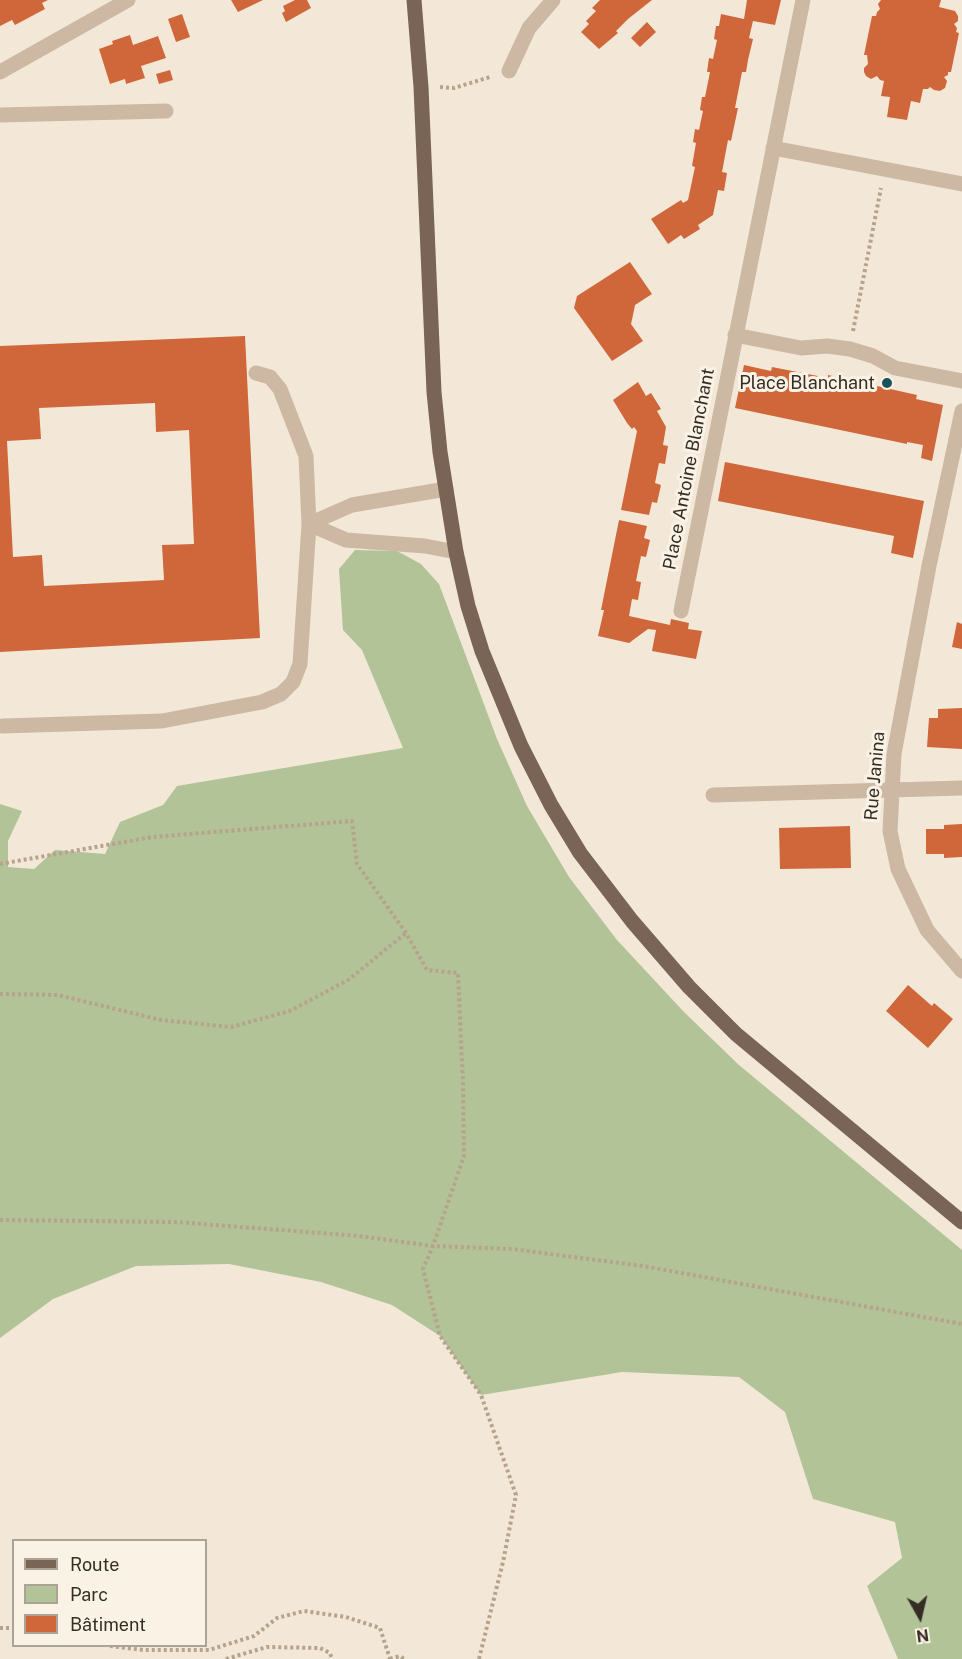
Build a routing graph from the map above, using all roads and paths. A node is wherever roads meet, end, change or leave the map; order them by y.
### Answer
1 (128, 0) edge
2 (414, 0) edge
3 (554, 0) edge
4 (803, 0) edge
5 (509, 71) joint
6 (0, 72) edge
7 (421, 87) junction
8 (166, 111) dead end
9 (0, 115) edge
10 (773, 147) junction
11 (885, 170) junction
12 (962, 184) edge
13 (735, 335) junction
14 (850, 349) junction
15 (256, 373) dead end
16 (962, 381) edge
17 (962, 411) edge
18 (446, 489) junction
19 (309, 524) junction
20 (456, 552) junction
21 (681, 611) dead end
22 (3, 726) dead end
23 (962, 788) edge
24 (892, 789) junction
25 (713, 795) dead end
26 (0, 864) edge
27 (406, 933) junction
28 (962, 971) edge
29 (0, 994) edge
30 (0, 1220) edge
31 (962, 1222) edge
32 (433, 1246) junction
33 (962, 1324) edge
34 (118, 1647) edge
35 (226, 1659) edge
36 (332, 1659) edge
37 (389, 1659) edge
38 (404, 1659) edge
39 (479, 1659) edge

1 - 6 street
2 - 7 main road
3 - 5 street
4 - 10 street, Place Antoine Blanchant
5 - 7 path
7 - 18 main road
8 - 9 street
10 - 11 street
10 - 13 street, Place Antoine Blanchant
11 - 12 street
11 - 14 path
13 - 14 street
13 - 21 street, Place Antoine Blanchant
14 - 16 street
15 - 19 street
17 - 24 street, Rue Janina
18 - 19 street
18 - 20 main road
19 - 20 street
19 - 22 street
20 - 31 main road
23 - 24 street
24 - 25 street
24 - 28 street, Rue Janina
26 - 27 path
27 - 29 path
27 - 32 path
30 - 32 path
32 - 33 path
32 - 39 path
34 - 37 path
35 - 36 path
37 - 38 path

